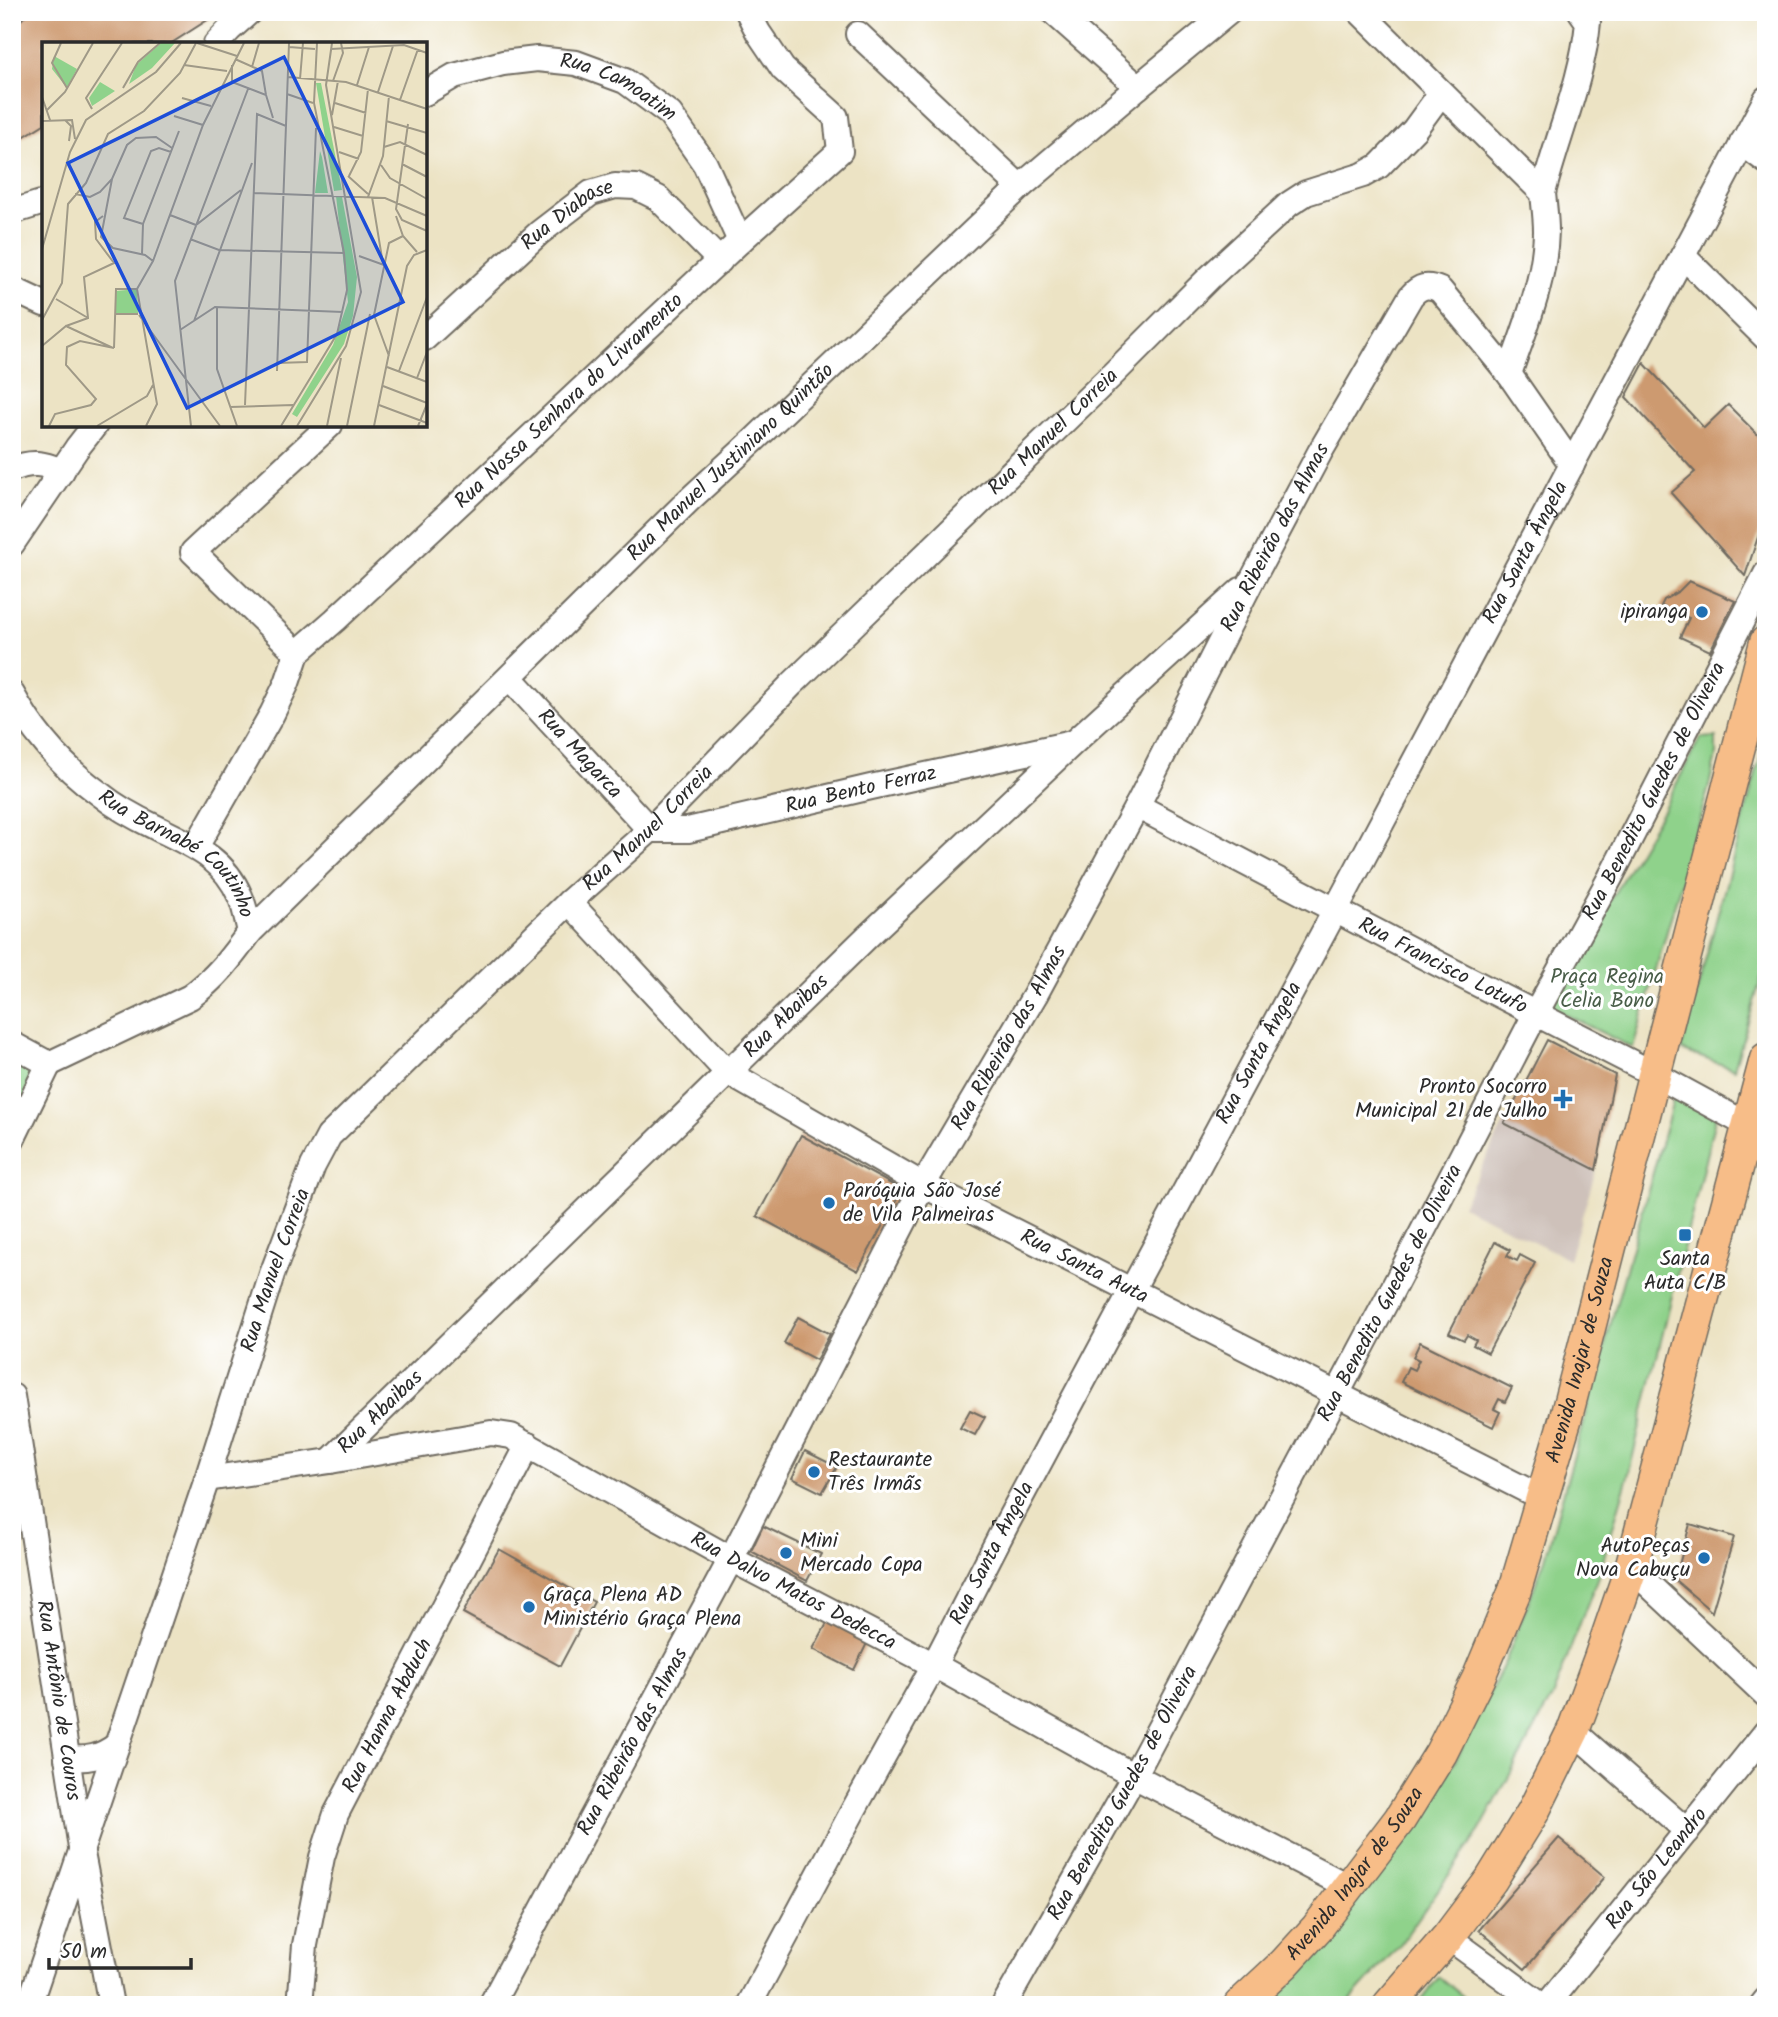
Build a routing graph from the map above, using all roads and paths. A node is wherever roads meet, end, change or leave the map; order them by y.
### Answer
1 (249, 12) edge
2 (748, 12) edge
3 (1053, 12) edge
4 (1229, 12) edge
5 (1360, 12) edge
6 (1581, 12) edge
7 (858, 34) dead end
8 (218, 42) edge
9 (1138, 87) junction
10 (427, 92) edge
11 (1441, 93) junction
12 (1766, 99) edge
13 (1742, 143) junction
14 (1766, 161) edge
15 (1020, 187) junction
16 (1543, 193) junction
17 (42, 203) edge
18 (12, 212) edge
19 (740, 241) junction
20 (1683, 256) junction
21 (720, 261) junction
22 (12, 289) edge
23 (42, 303) edge
24 (427, 336) edge
25 (1766, 338) edge
26 (1509, 374) junction
27 (93, 427) edge
28 (328, 427) edge
29 (1572, 465) junction
30 (12, 469) edge
31 (62, 471) junction
32 (12, 544) edge
33 (1766, 574) edge
34 (1252, 580) junction
35 (1766, 642) edge
36 (297, 653) junction
37 (510, 678) junction
38 (12, 694) edge
39 (1073, 743) junction
40 (1137, 806) junction
41 (650, 830) junction
42 (196, 847) junction
43 (569, 902) junction
44 (1336, 909) junction
45 (250, 932) junction
46 (1536, 1013) junction
47 (12, 1044) edge
48 (1766, 1059) edge
49 (49, 1063) junction
50 (727, 1072) junction
51 (1654, 1074) junction
52 (1757, 1130) edge
53 (12, 1140) edge
54 (923, 1185) junction
55 (1132, 1290) junction
56 (1337, 1394) junction
57 (12, 1396) edge
58 (528, 1445) junction
59 (330, 1461) junction
60 (207, 1479) junction
61 (1542, 1498) junction
62 (731, 1559) junction
63 (1631, 1568) junction
64 (934, 1665) junction
65 (1766, 1695) edge
66 (1573, 1731) junction
67 (1766, 1732) edge
68 (117, 1745) junction
69 (67, 1758) junction
70 (1134, 1776) junction
71 (1687, 1831) junction
72 (81, 1848) junction
73 (1349, 1887) junction
74 (1448, 1937) junction
75 (1514, 1997) edge
76 (1766, 2000) edge
77 (29, 2005) edge
78 (111, 2005) edge
79 (300, 2005) edge
80 (491, 2005) edge
81 (749, 2005) edge
82 (1004, 2005) edge
83 (1240, 2005) edge
84 (1389, 2005) edge
85 (1541, 2005) edge
86 (1547, 2005) edge
87 (1762, 2005) edge

1 - 8 street
2 - 19 street, Rua Nossa Senhora do Livramento
3 - 9 street
4 - 9 street, Rua Manuel Justiniano Quintão
5 - 11 street
6 - 16 street
7 - 15 street
9 - 15 street, Rua Manuel Justiniano Quintão
10 - 19 street, Rua Camoatim
11 - 16 street
11 - 41 street, Rua Manuel Correia
12 - 13 street, Rua Santa Ângela
13 - 14 street
13 - 20 street, Rua Santa Ângela
15 - 37 street, Rua Manuel Justiniano Quintão
16 - 26 street
17 - 18 street
19 - 21 street, Rua Nossa Senhora do Livramento
20 - 25 street
20 - 29 street, Rua Santa Ângela
21 - 24 street, Rua Diabase
21 - 36 street, Rua Nossa Senhora do Livramento
22 - 23 street
26 - 29 street, Rua Ribeirão das Almas
26 - 34 street, Rua Ribeirão das Almas
27 - 31 street
28 - 36 street
29 - 44 street, Rua Santa Ângela
30 - 31 street
31 - 32 street
33 - 46 street, Rua Benedito Guedes de Oliveira
34 - 39 street, Rua Abaibas
34 - 40 street, Rua Ribeirão das Almas
35 - 51 main road, Avenida Inajar de Souza
36 - 42 street
37 - 41 street, Rua Magarca
37 - 45 street, Rua Manuel Justiniano Quintão
38 - 42 street, Rua Barnabé Coutinho
39 - 41 street, Rua Bento Ferraz
39 - 50 street, Rua Abaibas
40 - 44 street, Rua Francisco Lotufo
40 - 54 street, Rua Ribeirão das Almas
41 - 43 street, Rua Manuel Correia
42 - 45 street, Rua Barnabé Coutinho
43 - 50 street, Rua Santa Auta
43 - 60 street, Rua Manuel Correia
44 - 46 street, Rua Francisco Lotufo
44 - 55 street, Rua Santa Ângela
45 - 49 street, Rua Barnabé Coutinho
46 - 51 street, Rua Francisco Lotufo
46 - 56 street, Rua Benedito Guedes de Oliveira
47 - 49 street
48 - 52 main road
49 - 53 street
50 - 54 street, Rua Santa Auta
50 - 59 street, Rua Abaibas
51 - 52 street, Rua Francisco Lotufo
51 - 61 main road, Avenida Inajar de Souza
52 - 63 main road
54 - 55 street, Rua Santa Auta
54 - 62 street, Rua Ribeirão das Almas
55 - 56 street, Rua Santa Auta
55 - 64 street, Rua Santa Ângela
56 - 61 street, Rua Santa Auta
56 - 70 street, Rua Benedito Guedes de Oliveira
57 - 69 street, Rua Antônio de Couros
58 - 59 street, Rua Dalvo Matos Dedecca
58 - 62 street, Rua Dalvo Matos Dedecca
58 - 79 street, Rua Hanna Abduch
59 - 60 street, Rua Dalvo Matos Dedecca
60 - 68 street, Rua Manuel Correia
61 - 73 main road, Avenida Inajar de Souza
62 - 64 street, Rua Dalvo Matos Dedecca
62 - 80 street, Rua Ribeirão das Almas
63 - 65 street
63 - 66 main road
64 - 70 street, Rua Dalvo Matos Dedecca
64 - 81 street, Rua Santa Ângela
66 - 71 street
66 - 74 main road
67 - 71 street, Rua São Leandro
68 - 69 street
68 - 72 street, Rua Manuel Correia
69 - 72 street, Rua Antônio de Couros
70 - 73 street, Rua Dalvo Matos Dedecca
70 - 82 street, Rua Benedito Guedes de Oliveira
71 - 86 street, Rua São Leandro
72 - 77 street, Rua Manuel Correia
72 - 78 street, Rua Antônio de Couros
73 - 83 main road, Avenida Inajar de Souza
74 - 75 street
74 - 84 main road
75 - 85 street
76 - 87 street

